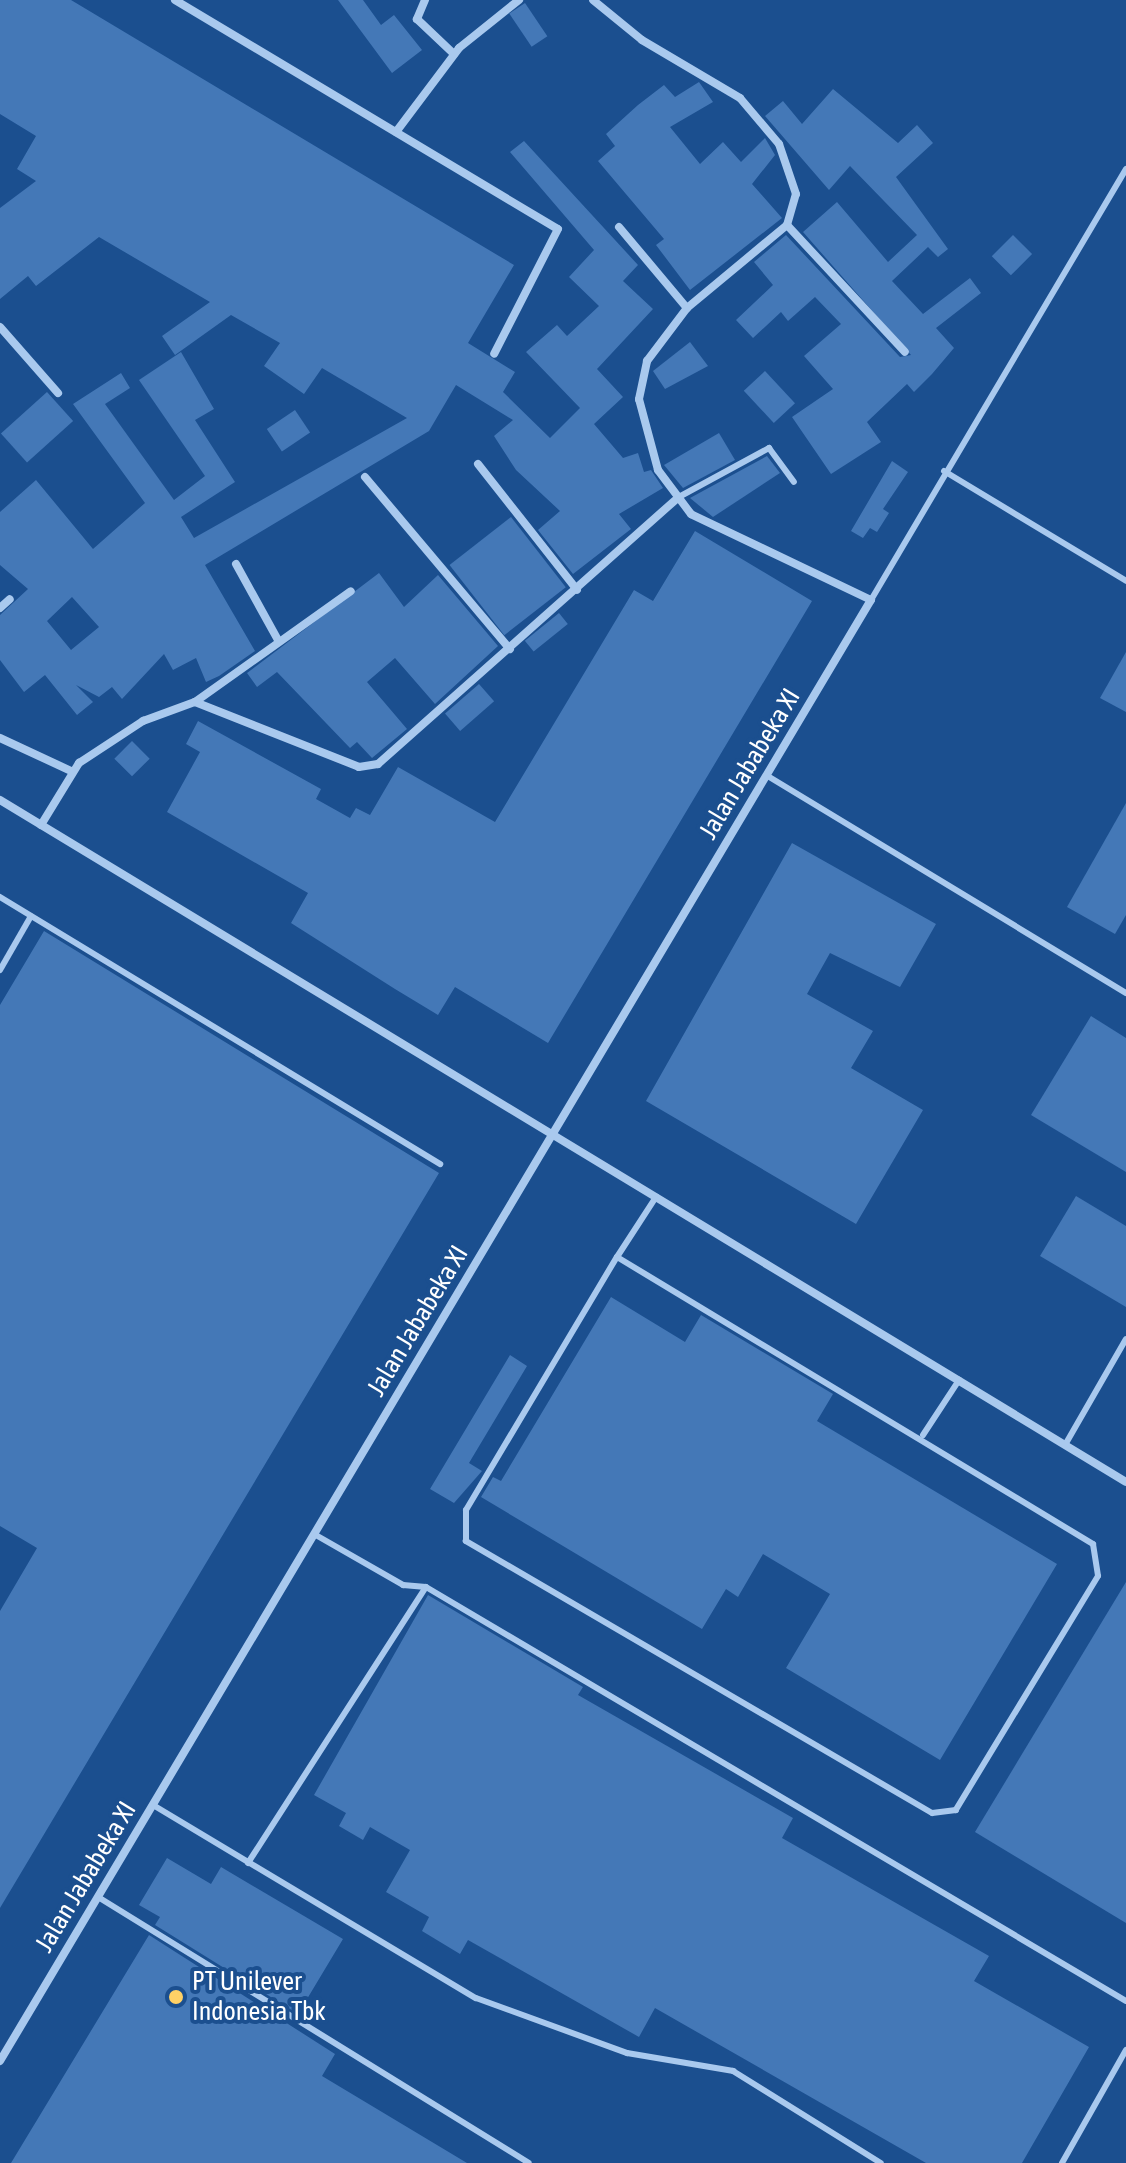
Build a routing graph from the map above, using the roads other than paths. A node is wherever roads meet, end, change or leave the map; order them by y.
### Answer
1 (175, 0) edge
2 (197, 0) edge
3 (425, 0) edge
4 (519, 0) edge
5 (593, 0) edge
6 (190, 8) junction
7 (454, 54) junction
8 (396, 132) junction
9 (1126, 169) edge
10 (787, 225) junction
11 (619, 227) dead end
12 (687, 308) junction
13 (0, 327) edge
14 (905, 352) dead end
15 (494, 354) dead end
16 (58, 393) dead end
17 (478, 464) dead end
18 (944, 471) junction
19 (365, 477) dead end
20 (794, 482) dead end
21 (675, 500) junction
22 (236, 564) dead end
23 (1126, 581) edge
24 (577, 590) junction
25 (351, 591) dead end
26 (10, 599) dead end
27 (871, 600) junction
28 (0, 608) edge
29 (278, 640) junction
30 (510, 649) junction
31 (195, 702) junction
32 (0, 738) edge
33 (71, 771) junction
34 (766, 775) junction
35 (0, 800) edge
36 (41, 825) junction
37 (0, 897) edge
38 (31, 916) junction
39 (0, 970) edge
40 (1126, 993) edge
41 (552, 1134) junction
42 (440, 1164) dead end
43 (656, 1197) junction
44 (617, 1257) junction
45 (1126, 1339) edge
46 (959, 1380) junction
47 (923, 1435) junction
48 (1065, 1445) junction
49 (1126, 1482) edge
50 (314, 1534) junction
51 (426, 1587) junction
52 (153, 1805) junction
53 (248, 1863) junction
54 (98, 1897) junction
55 (1126, 2001) edge
56 (1126, 2050) edge
57 (0, 2061) edge
58 (529, 2163) edge
59 (881, 2163) edge
60 (1062, 2163) edge

1 - 6 street
2 - 6 street
3 - 7 street
4 - 7 street
5 - 10 street
6 - 8 street
7 - 8 street
8 - 15 street
9 - 18 lane
10 - 12 street
10 - 14 street
11 - 12 street
12 - 21 street
13 - 16 street
17 - 24 street
18 - 23 lane
18 - 27 lane
19 - 30 street
20 - 21 lane
21 - 24 street
21 - 27 street
22 - 29 street
24 - 30 street
25 - 29 street
26 - 28 street
27 - 34 street, Jalan Jababeka XI
29 - 31 street
30 - 31 street
31 - 33 street
32 - 33 street
33 - 36 street
34 - 40 lane
34 - 41 street, Jalan Jababeka XI
35 - 36 street
36 - 41 street
37 - 38 lane
38 - 39 lane
38 - 42 lane
41 - 43 street
41 - 50 street, Jalan Jababeka XI
43 - 44 lane
43 - 46 street
44 - 47 lane
44 - 47 lane
45 - 48 lane
46 - 47 lane
46 - 48 street
48 - 49 street
50 - 51 lane
50 - 52 street, Jalan Jababeka XI
51 - 53 lane
51 - 55 lane
52 - 53 lane
52 - 54 street, Jalan Jababeka XI
53 - 59 lane
54 - 57 street, Jalan Jababeka XI
54 - 58 lane
56 - 60 lane

